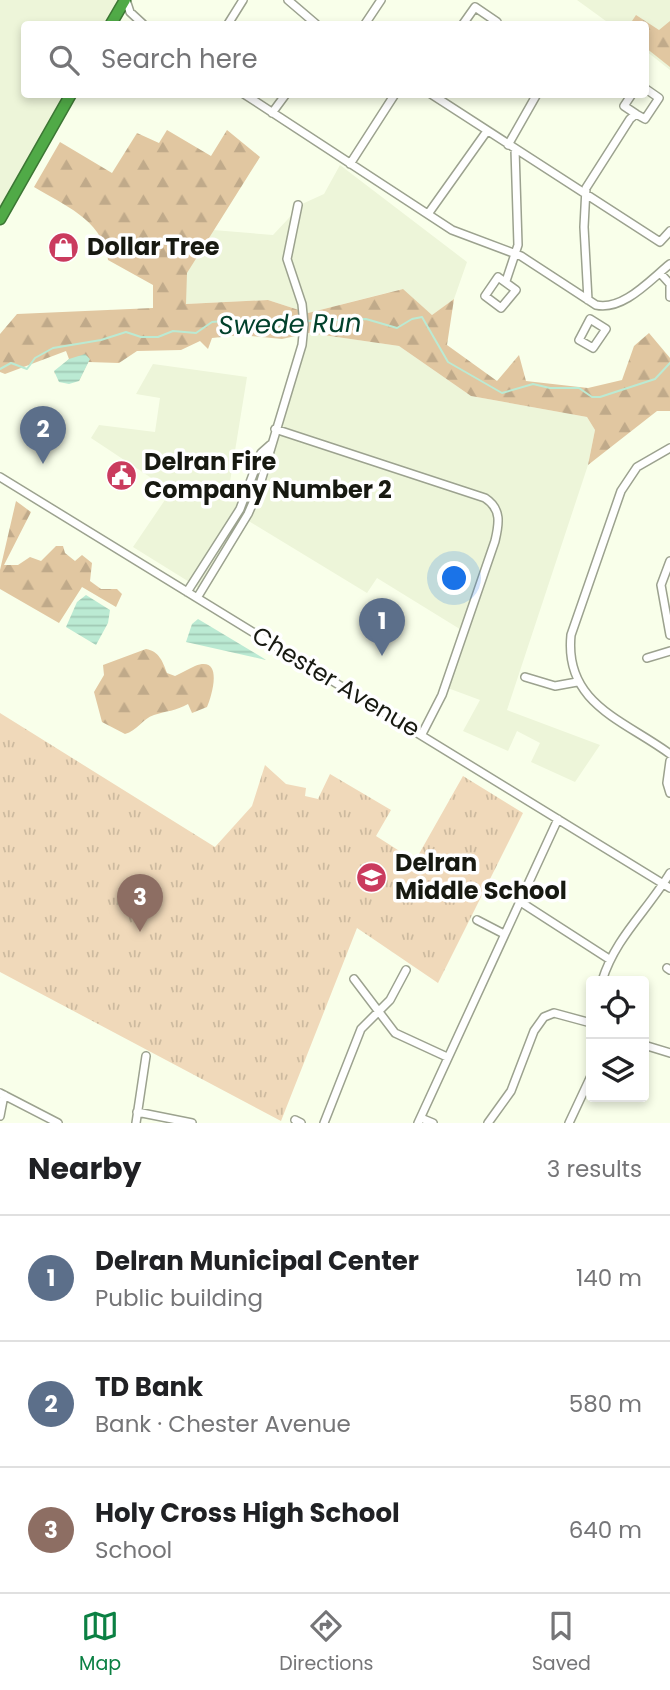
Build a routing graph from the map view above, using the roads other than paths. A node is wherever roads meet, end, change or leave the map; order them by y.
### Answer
1 (117, 0) edge
2 (125, 0) edge
3 (243, 0) edge
4 (288, 0) edge
5 (381, 0) edge
6 (110, 21) edge
7 (111, 21) edge
8 (139, 21) edge
9 (230, 21) edge
10 (313, 21) edge
11 (367, 21) edge
12 (465, 21) edge
13 (495, 21) edge
14 (649, 91) edge
15 (62, 98) edge
16 (69, 98) edge
17 (250, 98) edge
18 (283, 98) edge
19 (392, 98) edge
20 (437, 98) edge
21 (534, 98) edge
22 (629, 98) edge
23 (272, 113) junction
24 (636, 114) junction
25 (487, 131) junction
26 (511, 147) junction
27 (350, 164) junction
28 (585, 194) junction
29 (298, 205) dead end
30 (0, 206) edge
31 (428, 215) junction
32 (0, 219) edge
33 (670, 231) edge
34 (517, 253) junction
35 (670, 264) edge
36 (660, 272) junction
37 (506, 281) junction
38 (670, 286) edge
39 (670, 297) edge
40 (588, 300) junction
41 (275, 429) junction
42 (270, 445) junction
43 (670, 448) edge
44 (0, 477) edge
45 (670, 561) edge
46 (187, 592) junction
47 (197, 597) junction
48 (670, 635) edge
49 (670, 651) edge
50 (647, 658) dead end
51 (525, 677) dead end
52 (577, 682) junction
53 (422, 734) junction
54 (670, 754) edge
55 (670, 761) edge
56 (670, 793) edge
57 (558, 819) junction
58 (670, 873) edge
59 (667, 886) edge
60 (519, 901) junction
61 (477, 920) dead end
62 (505, 934) junction
63 (609, 959) junction
64 (407, 970) dead end
65 (604, 976) edge
66 (354, 979) dead end
67 (377, 1013) junction
68 (586, 1022) edge
69 (649, 1046) edge
70 (670, 1052) edge
71 (146, 1056) dead end
72 (447, 1057) junction
73 (586, 1087) edge
74 (2, 1094) edge
75 (137, 1112) junction
76 (0, 1116) edge
77 (420, 1120) edge
78 (58, 1123) edge
79 (135, 1123) edge
80 (192, 1123) edge
81 (324, 1123) edge
82 (433, 1123) edge
83 (488, 1123) edge
84 (569, 1123) edge

1 - 6 highway
2 - 7 highway
2 - 8 street
3 - 9 street
4 - 10 street
5 - 11 street
12 - 13 street
14 - 24 street
15 - 30 highway
16 - 32 highway
17 - 23 street
18 - 23 street
19 - 27 street
20 - 25 street
21 - 26 street
22 - 24 street
23 - 27 street
24 - 28 street
25 - 26 street
25 - 31 street
26 - 28 street
26 - 34 street
27 - 31 street
28 - 33 street
28 - 40 street
29 - 41 street
31 - 34 street
34 - 37 street
34 - 40 street
35 - 36 street
36 - 38 street
36 - 40 street
37 - 37 street
38 - 39 street
41 - 42 street
41 - 53 street
42 - 46 street
42 - 47 street
43 - 52 street
44 - 46 street, Chester Avenue
45 - 48 street
46 - 47 street, Chester Avenue
47 - 53 street, Chester Avenue
49 - 50 street
51 - 52 street
52 - 54 street
53 - 57 street, Chester Avenue
55 - 56 street
57 - 59 street, Chester Avenue
57 - 60 street
58 - 59 street
59 - 63 street
60 - 62 street
60 - 63 street
61 - 62 street
62 - 72 street
63 - 65 street
64 - 67 street
66 - 67 street
67 - 72 street
67 - 81 street
68 - 83 street
69 - 70 street
71 - 75 street
72 - 77 street
73 - 84 street
74 - 76 street
74 - 78 street
75 - 79 street
75 - 80 street
77 - 82 street

